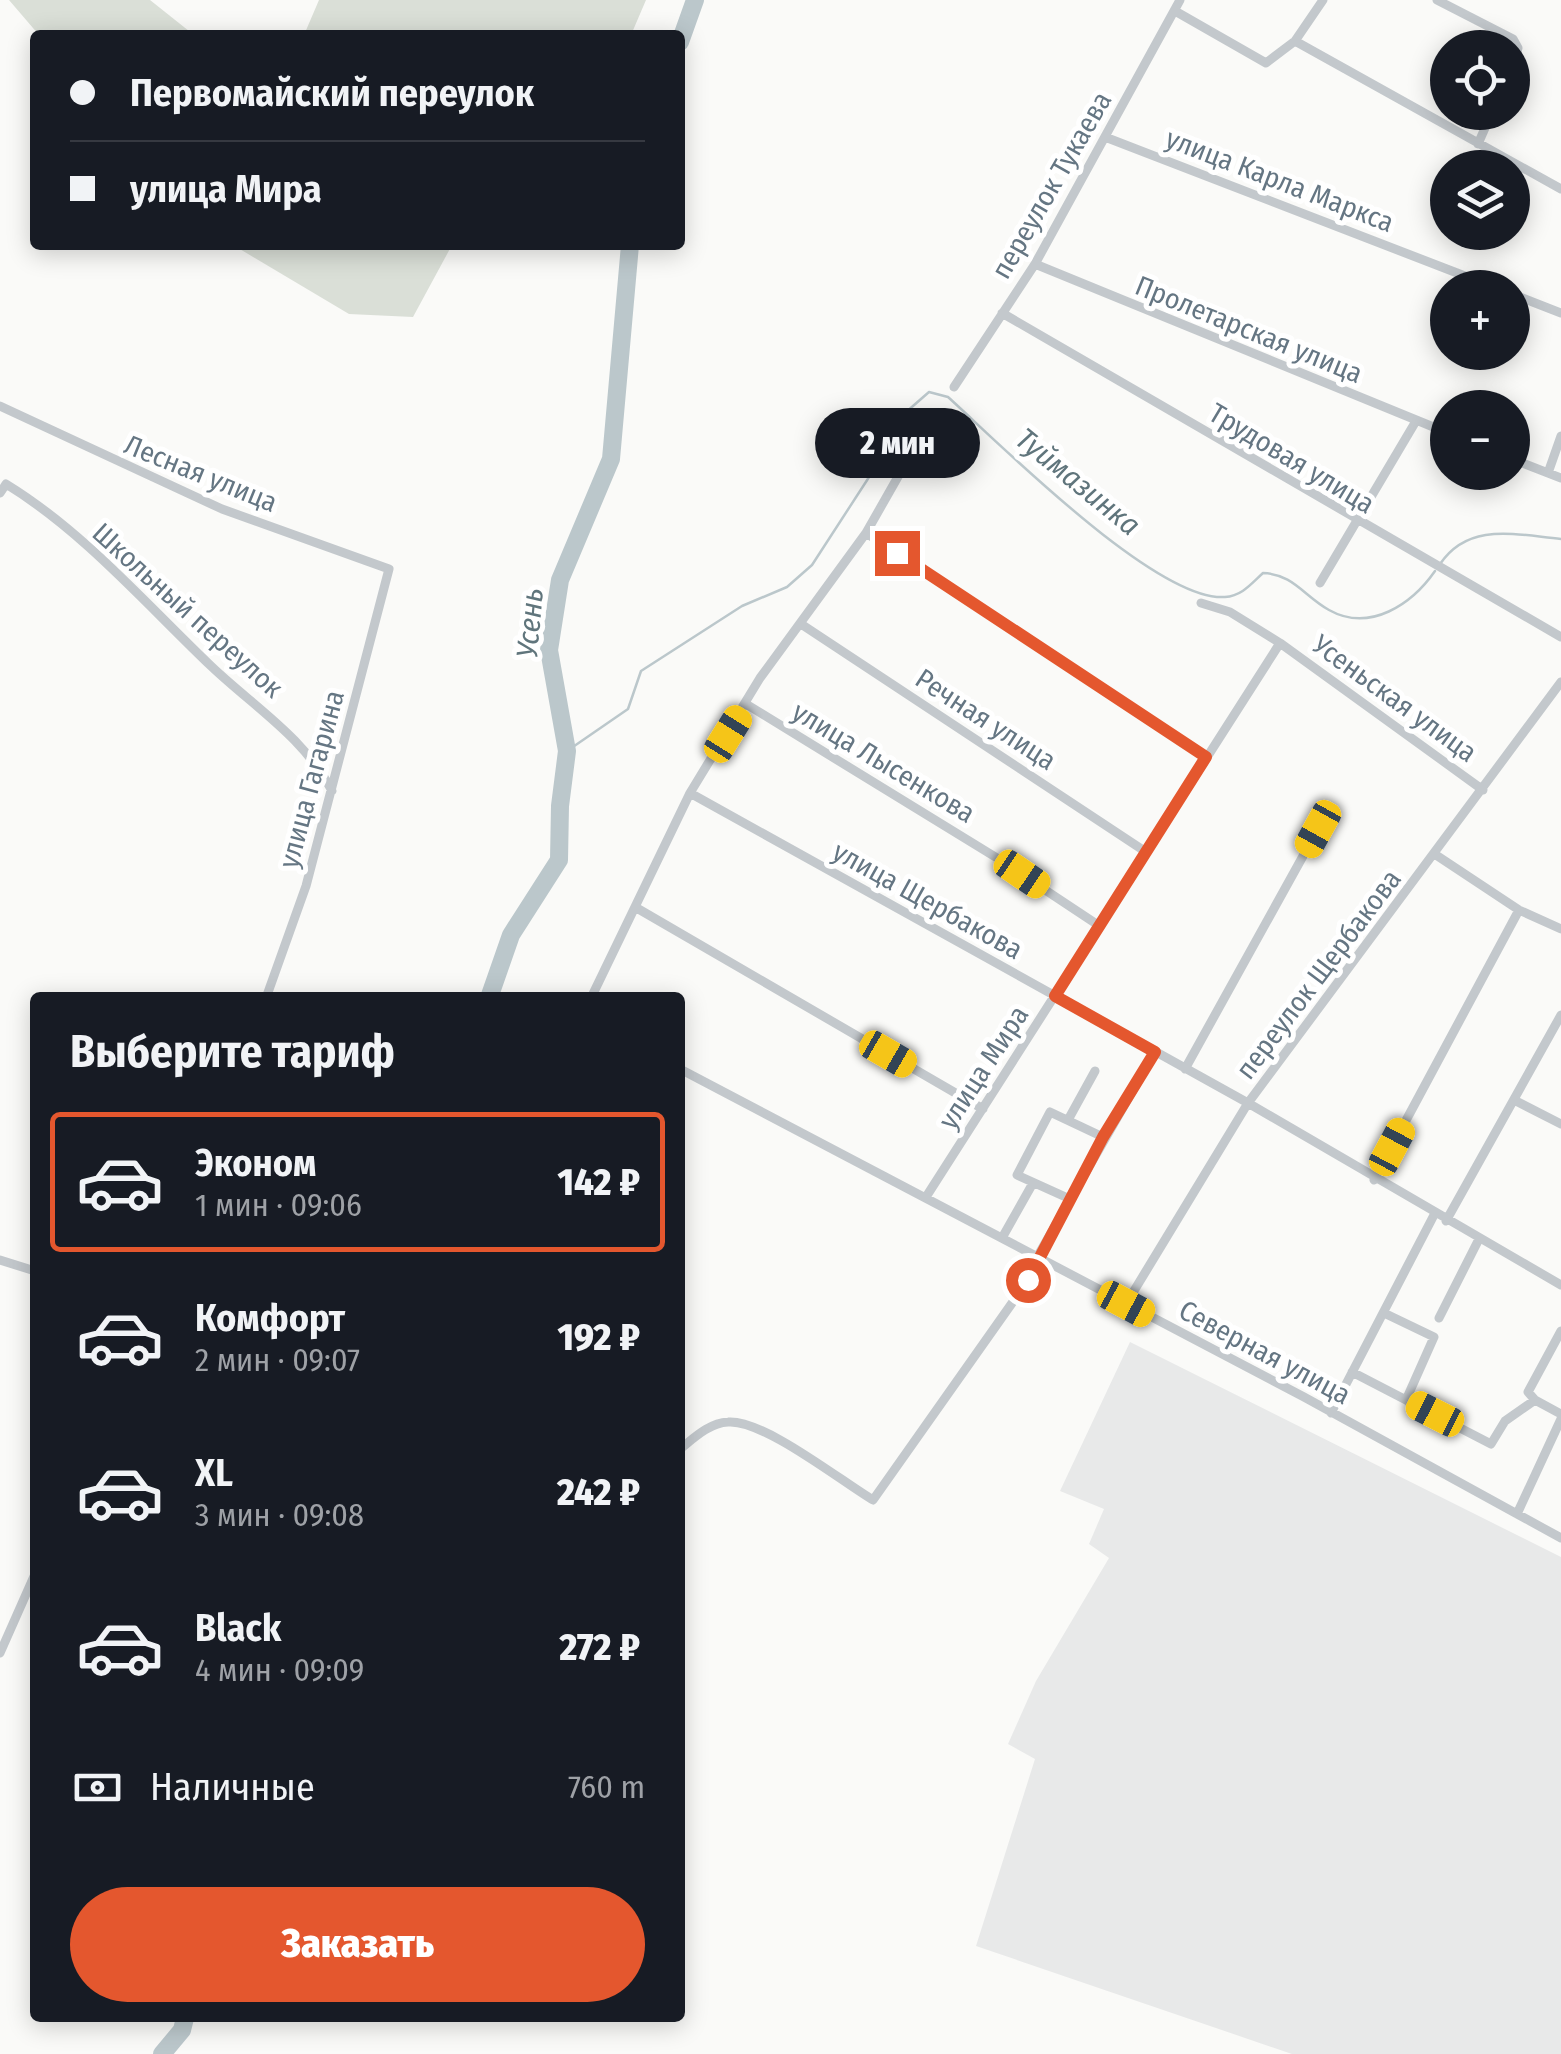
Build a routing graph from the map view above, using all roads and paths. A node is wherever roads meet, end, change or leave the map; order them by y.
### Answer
1 (1180, 0) edge
2 (1322, 0) edge
3 (1437, 0) edge
4 (1175, 11) junction
5 (1494, 30) edge
6 (1295, 40) junction
7 (1484, 130) edge
8 (1105, 137) junction
9 (1478, 144) junction
10 (1561, 189) edge
11 (1035, 264) junction
12 (1449, 270) edge
13 (1530, 301) edge
14 (1002, 313) junction
15 (1561, 313) edge
16 (954, 387) dead end
17 (0, 406) edge
18 (932, 418) dead end
19 (1416, 421) junction
20 (1430, 426) edge
21 (1561, 436) edge
22 (1530, 466) edge
23 (1548, 473) junction
24 (1561, 478) edge
25 (0, 493) edge
26 (1356, 522) junction
27 (866, 532) junction
28 (389, 570) joint
29 (1320, 583) dead end
30 (1201, 603) dead end
31 (801, 624) junction
32 (1561, 637) edge
33 (1280, 643) junction
34 (1561, 682) edge
35 (746, 704) junction
36 (1206, 757) junction
37 (1483, 790) junction
38 (332, 792) junction
39 (690, 793) junction
40 (1318, 829) dead end
41 (1146, 852) junction
42 (1436, 854) junction
43 (635, 908) junction
44 (1519, 910) junction
45 (1098, 925) junction
46 (1561, 929) edge
47 (268, 992) edge
48 (594, 992) edge
49 (1055, 996) junction
50 (1561, 1014) edge
51 (1155, 1052) junction
52 (1186, 1068) junction
53 (1096, 1071) dead end
54 (685, 1072) edge
55 (1514, 1100) junction
56 (1248, 1103) junction
57 (983, 1109) junction
58 (1068, 1120) junction
59 (1561, 1124) edge
60 (1103, 1137) junction
61 (1374, 1180) junction
62 (1033, 1183) junction
63 (926, 1198) junction
64 (1070, 1199) junction
65 (1434, 1215) junction
66 (1446, 1221) junction
67 (1002, 1238) junction
68 (1480, 1240) junction
69 (0, 1260) edge
70 (1038, 1261) junction
71 (30, 1269) edge
72 (1561, 1285) edge
73 (1126, 1304) junction
74 (1384, 1312) junction
75 (1439, 1318) dead end
76 (1561, 1332) edge
77 (1352, 1372) junction
78 (1406, 1400) junction
79 (1535, 1400) junction
80 (1332, 1413) junction
81 (1561, 1417) edge
82 (685, 1445) edge
83 (1517, 1514) junction
84 (1561, 1538) edge
85 (30, 1585) edge
86 (0, 1653) edge

1 - 4 street, переулок Тукаева
2 - 6 street
3 - 5 street
4 - 6 street
4 - 8 street, переулок Тукаева
6 - 9 street
7 - 9 street
8 - 11 street, переулок Тукаева
8 - 12 street, улица Карла Маркса
9 - 10 street
11 - 14 street, переулок Тукаева
11 - 19 street, Пролетарская улица
13 - 15 street
14 - 16 street, переулок Тукаева
14 - 26 street, Трудовая улица
17 - 28 street, Лесная улица
18 - 27 street
19 - 20 street, Пролетарская улица
19 - 26 street
21 - 23 street
22 - 23 street
23 - 24 street
25 - 38 street, Школьный переулок
26 - 29 street
26 - 32 street, Трудовая улица
27 - 31 street
27 - 36 street
28 - 38 street, улица Гагарина
30 - 33 street, Усеньская улица
31 - 35 street
31 - 41 street, Речная улица
33 - 36 street, улица Мира
33 - 37 street, Усеньская улица
34 - 37 street, переулок Щербакова
35 - 39 street
35 - 45 street, улица Лысенкова
36 - 41 street, улица Мира
37 - 42 street, переулок Щербакова
38 - 47 street, улица Гагарина
39 - 43 street
39 - 49 street, улица Щербакова
40 - 52 street
41 - 45 street, улица Мира
42 - 44 street
42 - 56 street, переулок Щербакова
43 - 48 street
43 - 57 street
44 - 46 street
44 - 61 street
45 - 49 street, улица Мира
49 - 51 street, улица Щербакова
49 - 57 street, улица Мира
50 - 55 street
51 - 52 street, улица Щербакова
51 - 60 street
52 - 56 street, улица Щербакова
53 - 58 street
54 - 63 street, Северная улица
55 - 59 street
55 - 66 street
56 - 61 street, улица Щербакова
56 - 73 street, переулок Щербакова
57 - 63 street, улица Мира
58 - 60 street
58 - 62 street
60 - 64 street
61 - 65 street, улица Щербакова
62 - 64 street
62 - 67 street
63 - 67 street, Северная улица
64 - 70 street
65 - 66 street, улица Щербакова
65 - 74 street
66 - 68 street, улица Щербакова
67 - 70 street, Северная улица
68 - 72 street, улица Щербакова
68 - 75 street
69 - 71 street
70 - 73 street, Северная улица
70 - 82 street
73 - 80 street, Северная улица
74 - 77 street
74 - 78 street
76 - 79 street
77 - 78 street
77 - 80 street
78 - 79 street
79 - 81 street
80 - 83 street, Северная улица
81 - 83 street
83 - 84 street, Северная улица
85 - 86 street

